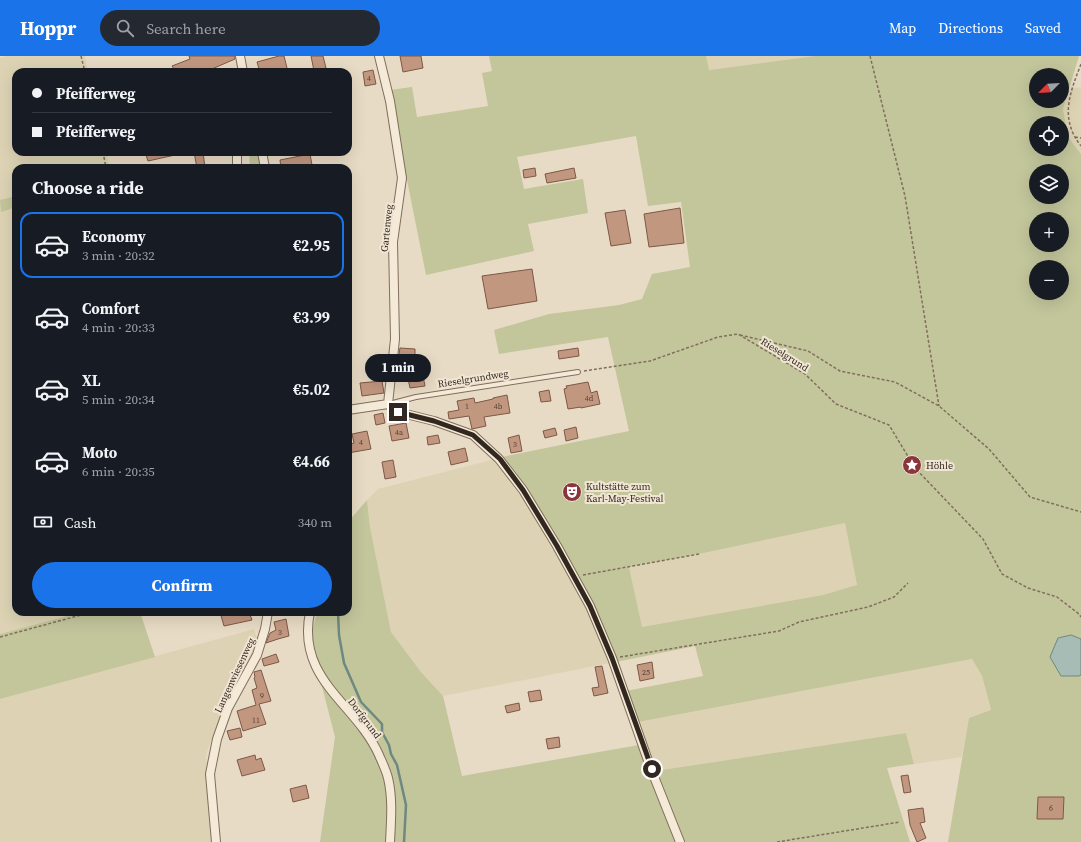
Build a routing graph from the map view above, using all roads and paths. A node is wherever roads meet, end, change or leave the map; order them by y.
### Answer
1 (81, 56) edge
2 (240, 56) edge
3 (379, 56) edge
4 (870, 56) edge
5 (1081, 64) edge
6 (84, 68) edge
7 (241, 68) edge
8 (1077, 74) junction
9 (1081, 74) edge
10 (1074, 137) junction
11 (1081, 138) edge
12 (1081, 146) edge
13 (738, 334) junction
14 (578, 372) joint
15 (388, 404) junction
16 (939, 406) junction
17 (352, 409) edge
18 (1081, 512) edge
19 (700, 554) dead end
20 (574, 576) junction
21 (908, 583) dead end
22 (77, 616) edge
23 (267, 616) edge
24 (310, 616) edge
25 (1081, 617) edge
26 (0, 637) edge
27 (612, 658) junction
28 (900, 822) dead end
29 (216, 842) edge
30 (390, 842) edge
31 (680, 842) edge
32 (777, 842) edge

1 - 6 path
2 - 7 street
3 - 15 street, Gartenweg
4 - 16 path
5 - 8 path
8 - 9 path
8 - 10 path
10 - 11 path
10 - 12 path
13 - 14 path
13 - 16 path
13 - 25 path, Rieselgrund
14 - 15 lane, Rieselgrundweg
15 - 17 street, Rieselgrundweg
15 - 20 street
16 - 18 path
19 - 20 path
20 - 27 street
21 - 27 path
22 - 26 path
23 - 29 street, Langenwiesenweg
24 - 30 street, Dorfgrund
27 - 31 street
28 - 32 path

